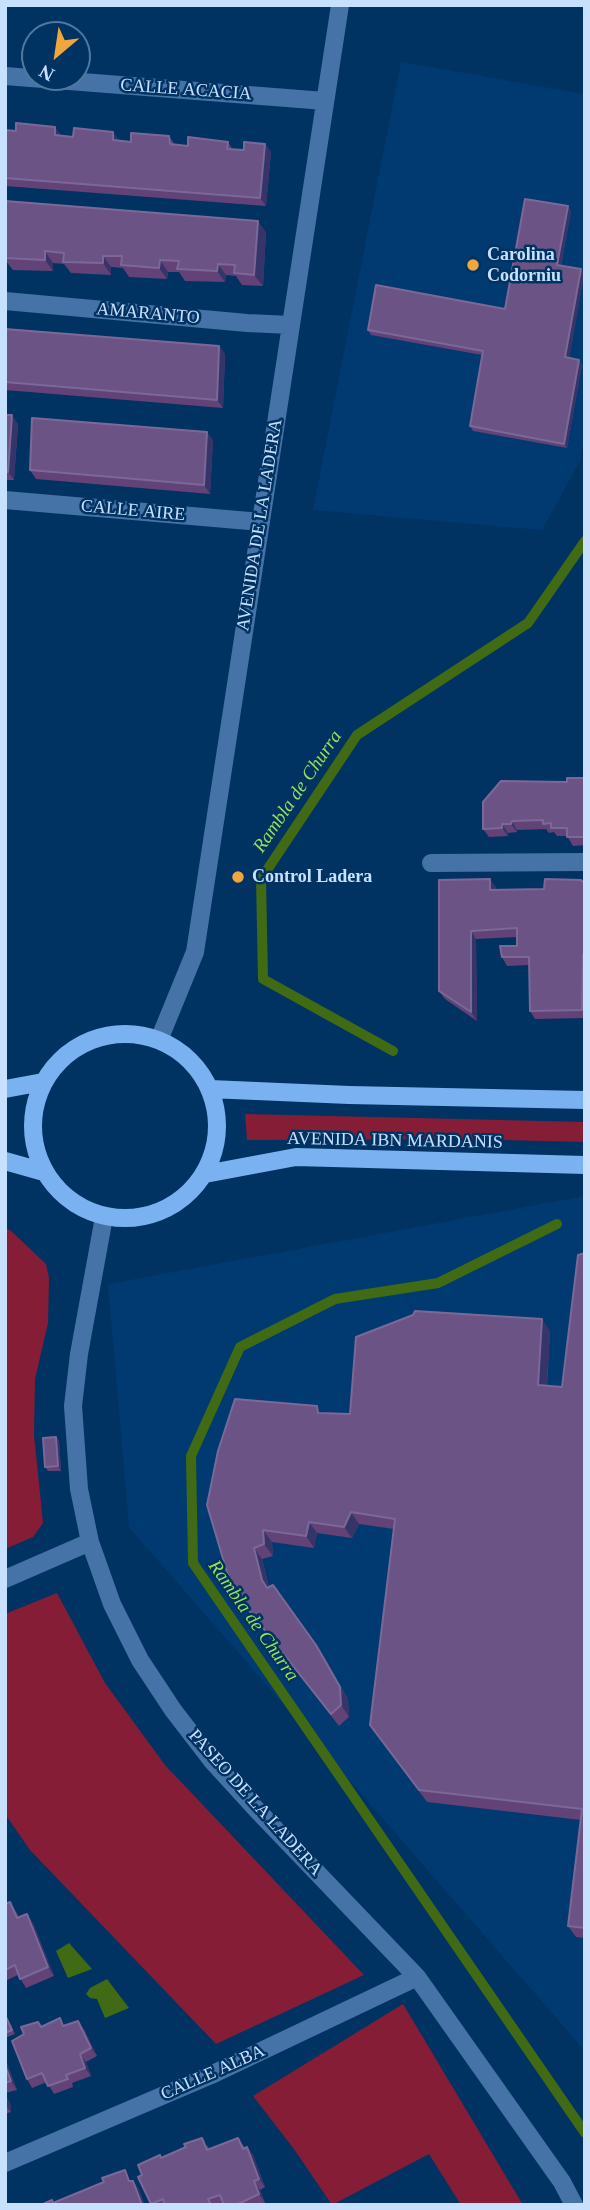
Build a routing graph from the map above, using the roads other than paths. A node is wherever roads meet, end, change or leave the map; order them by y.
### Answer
1 (340, 5) edge
2 (5, 76) edge
3 (325, 101) junction
4 (5, 301) edge
5 (291, 325) junction
6 (5, 500) edge
7 (261, 522) junction
8 (585, 862) edge
9 (431, 863) dead end
10 (159, 1040) junction
11 (43, 1082) junction
12 (5, 1089) edge
13 (210, 1089) junction
14 (585, 1100) edge
15 (5, 1161) edge
16 (585, 1165) edge
17 (44, 1172) junction
18 (205, 1174) junction
19 (104, 1217) junction
20 (90, 1542) junction
21 (5, 1578) edge
22 (417, 1977) junction
23 (5, 2163) edge
24 (574, 2205) edge

1 - 3 street, AVENIDA DE LA LADERA
2 - 3 street, CALLE ACACIA
3 - 5 street, AVENIDA DE LA LADERA
4 - 5 street, AMARANTO
5 - 7 street, AVENIDA DE LA LADERA
6 - 7 street, CALLE AIRE
7 - 10 street, AVENIDA DE LA LADERA
8 - 9 street
10 - 11 main road
10 - 13 main road
11 - 12 main road
11 - 17 main road
13 - 14 main road
13 - 18 main road
15 - 17 main road
16 - 18 main road, AVENIDA IBN MARDANIS
17 - 19 main road
18 - 19 main road
19 - 20 street, PASEO DE LA LADERA
20 - 21 street
20 - 22 street, PASEO DE LA LADERA
22 - 23 street, CALLE ALBA
22 - 24 street, PASEO DE LA LADERA

